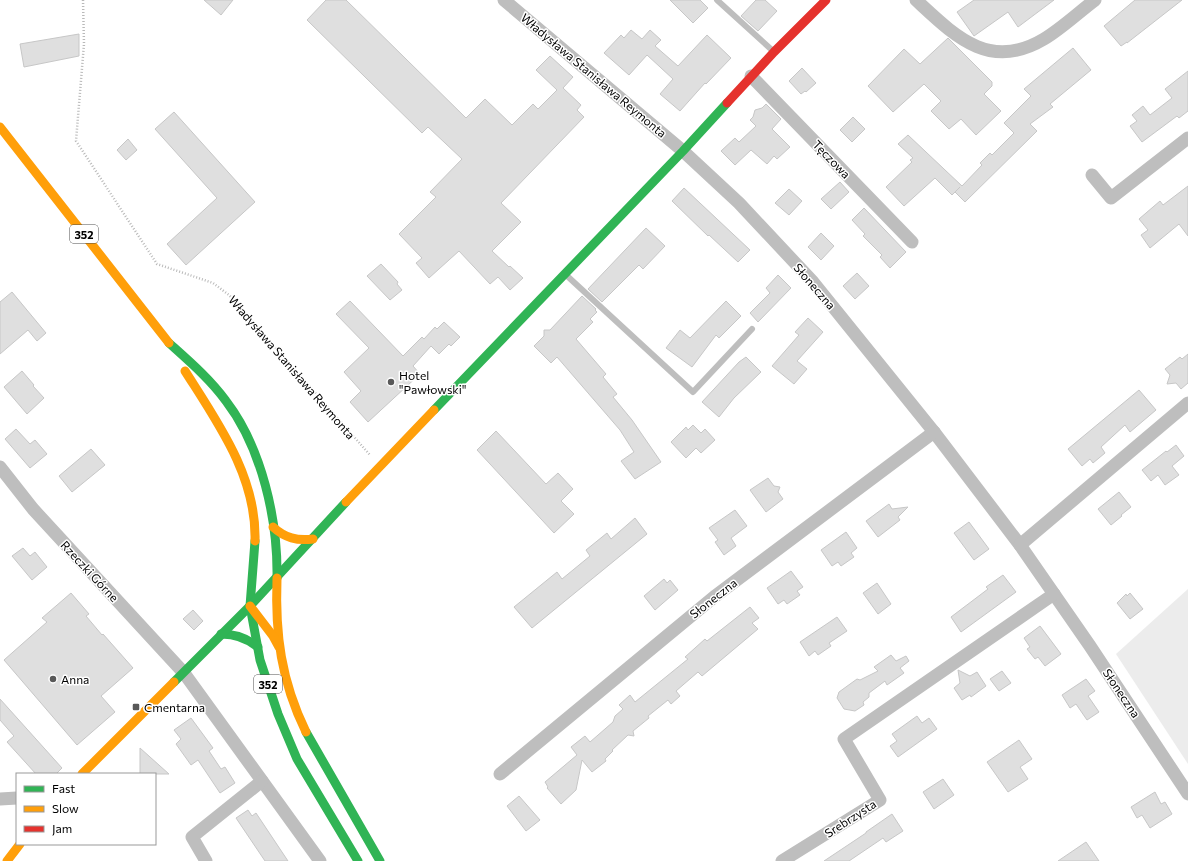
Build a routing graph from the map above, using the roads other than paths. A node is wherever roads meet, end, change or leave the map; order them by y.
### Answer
1 (504, 0) edge
2 (717, 0) edge
3 (826, 0) edge
4 (916, 0) edge
5 (1095, 0) edge
6 (774, 52) junction
7 (751, 76) junction
8 (0, 127) edge
9 (1188, 138) edge
10 (683, 151) junction
11 (1092, 175) dead end
12 (912, 242) dead end
13 (564, 273) junction
14 (752, 329) dead end
15 (168, 342) junction
16 (1188, 403) edge
17 (934, 432) junction
18 (0, 467) edge
19 (273, 527) junction
20 (313, 539) junction
21 (1020, 545) junction
22 (277, 576) junction
23 (1054, 594) junction
24 (250, 606) junction
25 (221, 634) junction
26 (258, 647) junction
27 (279, 647) junction
28 (184, 673) junction
29 (83, 773) edge
30 (500, 774) dead end
31 (262, 781) junction
32 (1188, 794) edge
33 (16, 798) edge
34 (0, 799) edge
35 (19, 845) edge
36 (7, 861) edge
37 (206, 861) edge
38 (320, 861) edge
39 (358, 861) edge
40 (380, 861) edge
41 (782, 861) edge

1 - 10 street, Władysława Stanisława Reymonta
2 - 6 lane
3 - 6 main road
4 - 5 street
6 - 7 main road
7 - 10 main road
7 - 12 street, Tęczowa
8 - 15 main road, 352
9 - 11 street
10 - 13 main road
10 - 17 street, Słoneczna
13 - 14 lane
13 - 20 main road
15 - 19 main road, 352
15 - 24 main road, 352
16 - 21 street
17 - 21 street, Słoneczna
17 - 30 street, Słoneczna
18 - 28 street, Rzeczki Górne
19 - 20 main road
19 - 22 main road, 352
20 - 22 main road
21 - 23 street, Słoneczna
22 - 24 main road
22 - 27 main road, 352
23 - 32 street, Słoneczna
23 - 41 street, Srebrzysta
24 - 25 main road
24 - 26 main road, 352
24 - 27 main road
25 - 26 main road
25 - 28 main road
26 - 39 main road, 352
27 - 40 main road, 352
28 - 29 main road
28 - 31 street
31 - 37 street
31 - 38 street
33 - 34 street
35 - 36 main road

